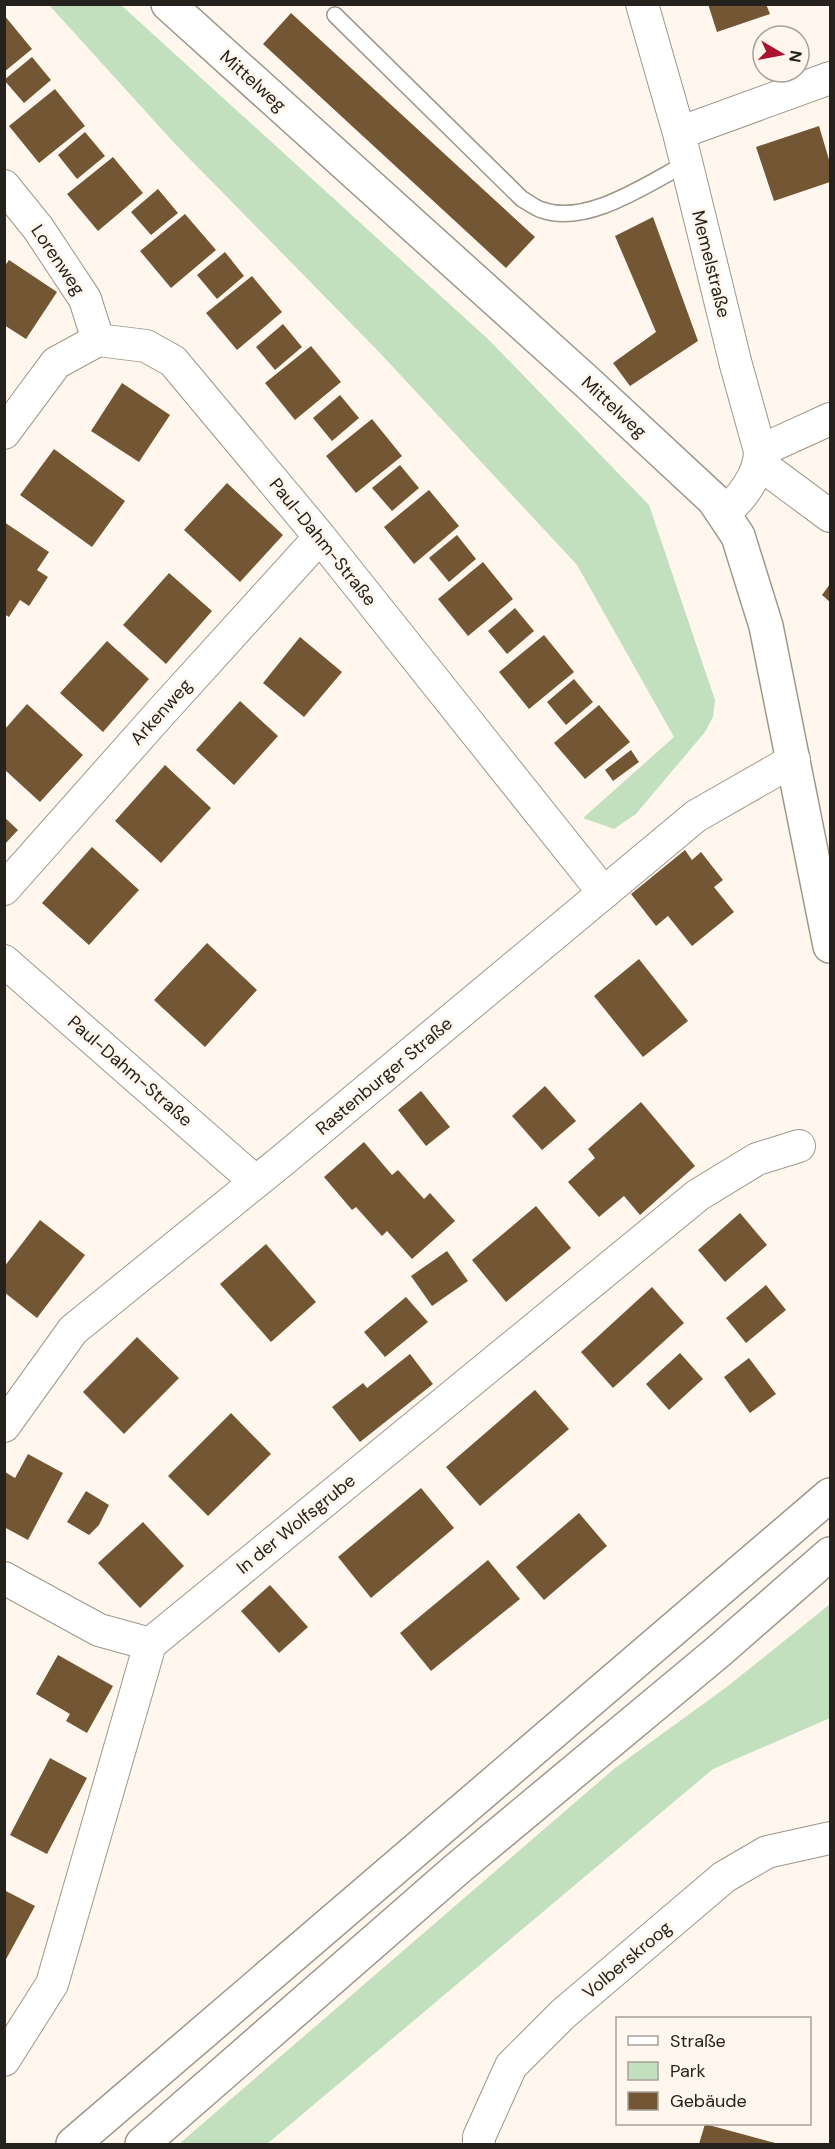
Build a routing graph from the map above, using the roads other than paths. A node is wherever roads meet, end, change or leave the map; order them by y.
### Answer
1 (168, 4) edge
2 (642, 4) edge
3 (335, 15) dead end
4 (831, 78) edge
5 (679, 133) junction
6 (687, 163) junction
7 (4, 186) edge
8 (98, 340) junction
9 (831, 419) edge
10 (4, 434) edge
11 (760, 458) junction
12 (723, 514) junction
13 (831, 516) edge
14 (320, 537) junction
15 (794, 760) junction
16 (4, 889) edge
17 (604, 892) junction
18 (831, 946) edge
19 (4, 961) edge
20 (799, 1146) dead end
21 (256, 1182) junction
22 (4, 1426) edge
23 (831, 1495) edge
24 (831, 1554) edge
25 (4, 1578) edge
26 (150, 1644) junction
27 (831, 1838) edge
28 (4, 2060) edge
29 (74, 2145) edge
30 (142, 2145) edge
31 (479, 2145) edge

1 - 12 main road, Mittelweg
2 - 5 street, Memelstraße
3 - 6 lane
4 - 5 street
5 - 6 street, Memelstraße
6 - 11 street, Memelstraße
7 - 8 street, Lorenweg
8 - 10 street
8 - 14 street, Paul-Dahm-Straße
9 - 11 street
11 - 12 street
11 - 13 street
12 - 15 main road, Mittelweg
14 - 16 street, Arkenweg
14 - 17 street, Paul-Dahm-Straße
15 - 17 street, Rastenburger Straße
15 - 18 main road, Mittelweg
17 - 21 street, Rastenburger Straße
19 - 21 street, Paul-Dahm-Straße
20 - 26 street, In der Wolfsgrube
21 - 22 street, Rastenburger Straße
23 - 29 main road
24 - 30 main road
25 - 26 street
26 - 28 street
27 - 31 street, Volberskroog

